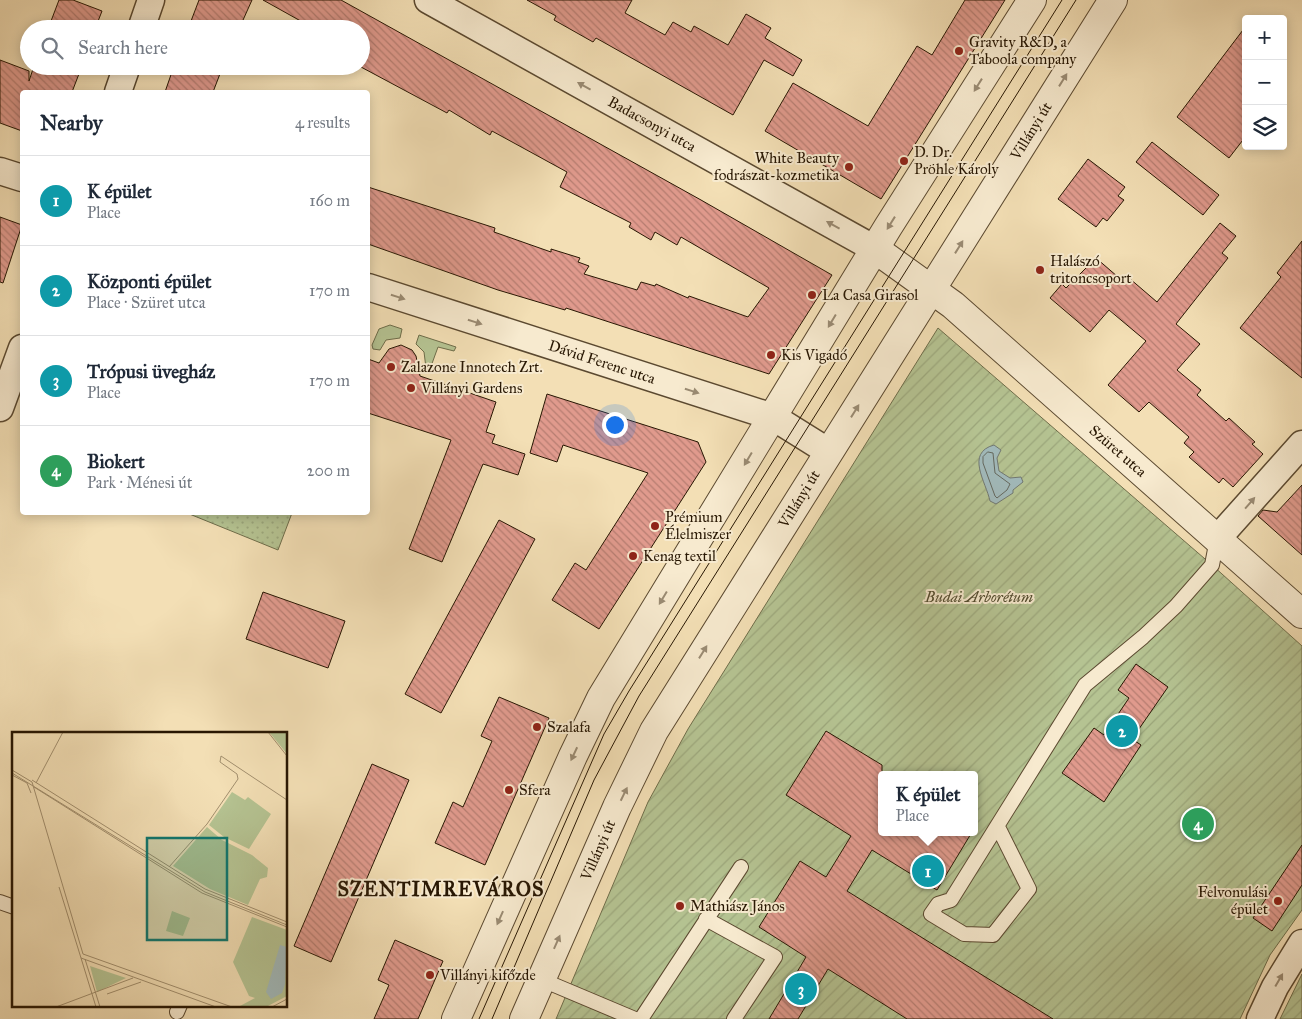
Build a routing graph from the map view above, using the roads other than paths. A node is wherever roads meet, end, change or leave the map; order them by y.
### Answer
1 (151, 0) edge
2 (428, 0) edge
3 (1032, 0) edge
4 (1113, 0) edge
5 (144, 20) edge
6 (124, 75) edge
7 (119, 90) edge
8 (0, 170) edge
9 (20, 177) edge
10 (875, 249) junction
11 (370, 288) edge
12 (933, 289) junction
13 (20, 353) edge
14 (0, 408) edge
15 (773, 417) junction
16 (1302, 444) edge
17 (829, 452) junction
18 (1217, 539) junction
19 (1302, 614) edge
20 (998, 827) junction
21 (741, 867) dead end
22 (0, 902) edge
23 (12, 906) edge
24 (706, 919) junction
25 (1302, 943) edge
26 (540, 979) junction
27 (456, 1019) edge
28 (524, 1019) edge
29 (635, 1019) edge
30 (641, 1019) edge
31 (734, 1019) edge
32 (1260, 1019) edge

1 - 5 street
10 -> 2 street, Badacsonyi utca
3 -> 10 street
12 -> 4 street, Villányi út
6 - 7 street
8 - 9 street
10 - 12 street, Szüret utca
10 -> 15 street
11 -> 15 street, Dávid Ferenc utca
17 -> 12 street, Villányi út
12 - 18 street, Szüret utca
13 - 14 street
15 - 17 street, Dávid Ferenc utca
15 -> 27 street
18 -> 16 street
26 -> 17 street, Villányi út
18 - 19 street, Szüret utca
18 - 20 lane
20 - 20 lane
21 - 24 lane
22 - 23 lane
24 - 30 lane
24 - 31 lane
32 -> 25 street
26 - 28 street, Villányi út
26 - 29 lane

